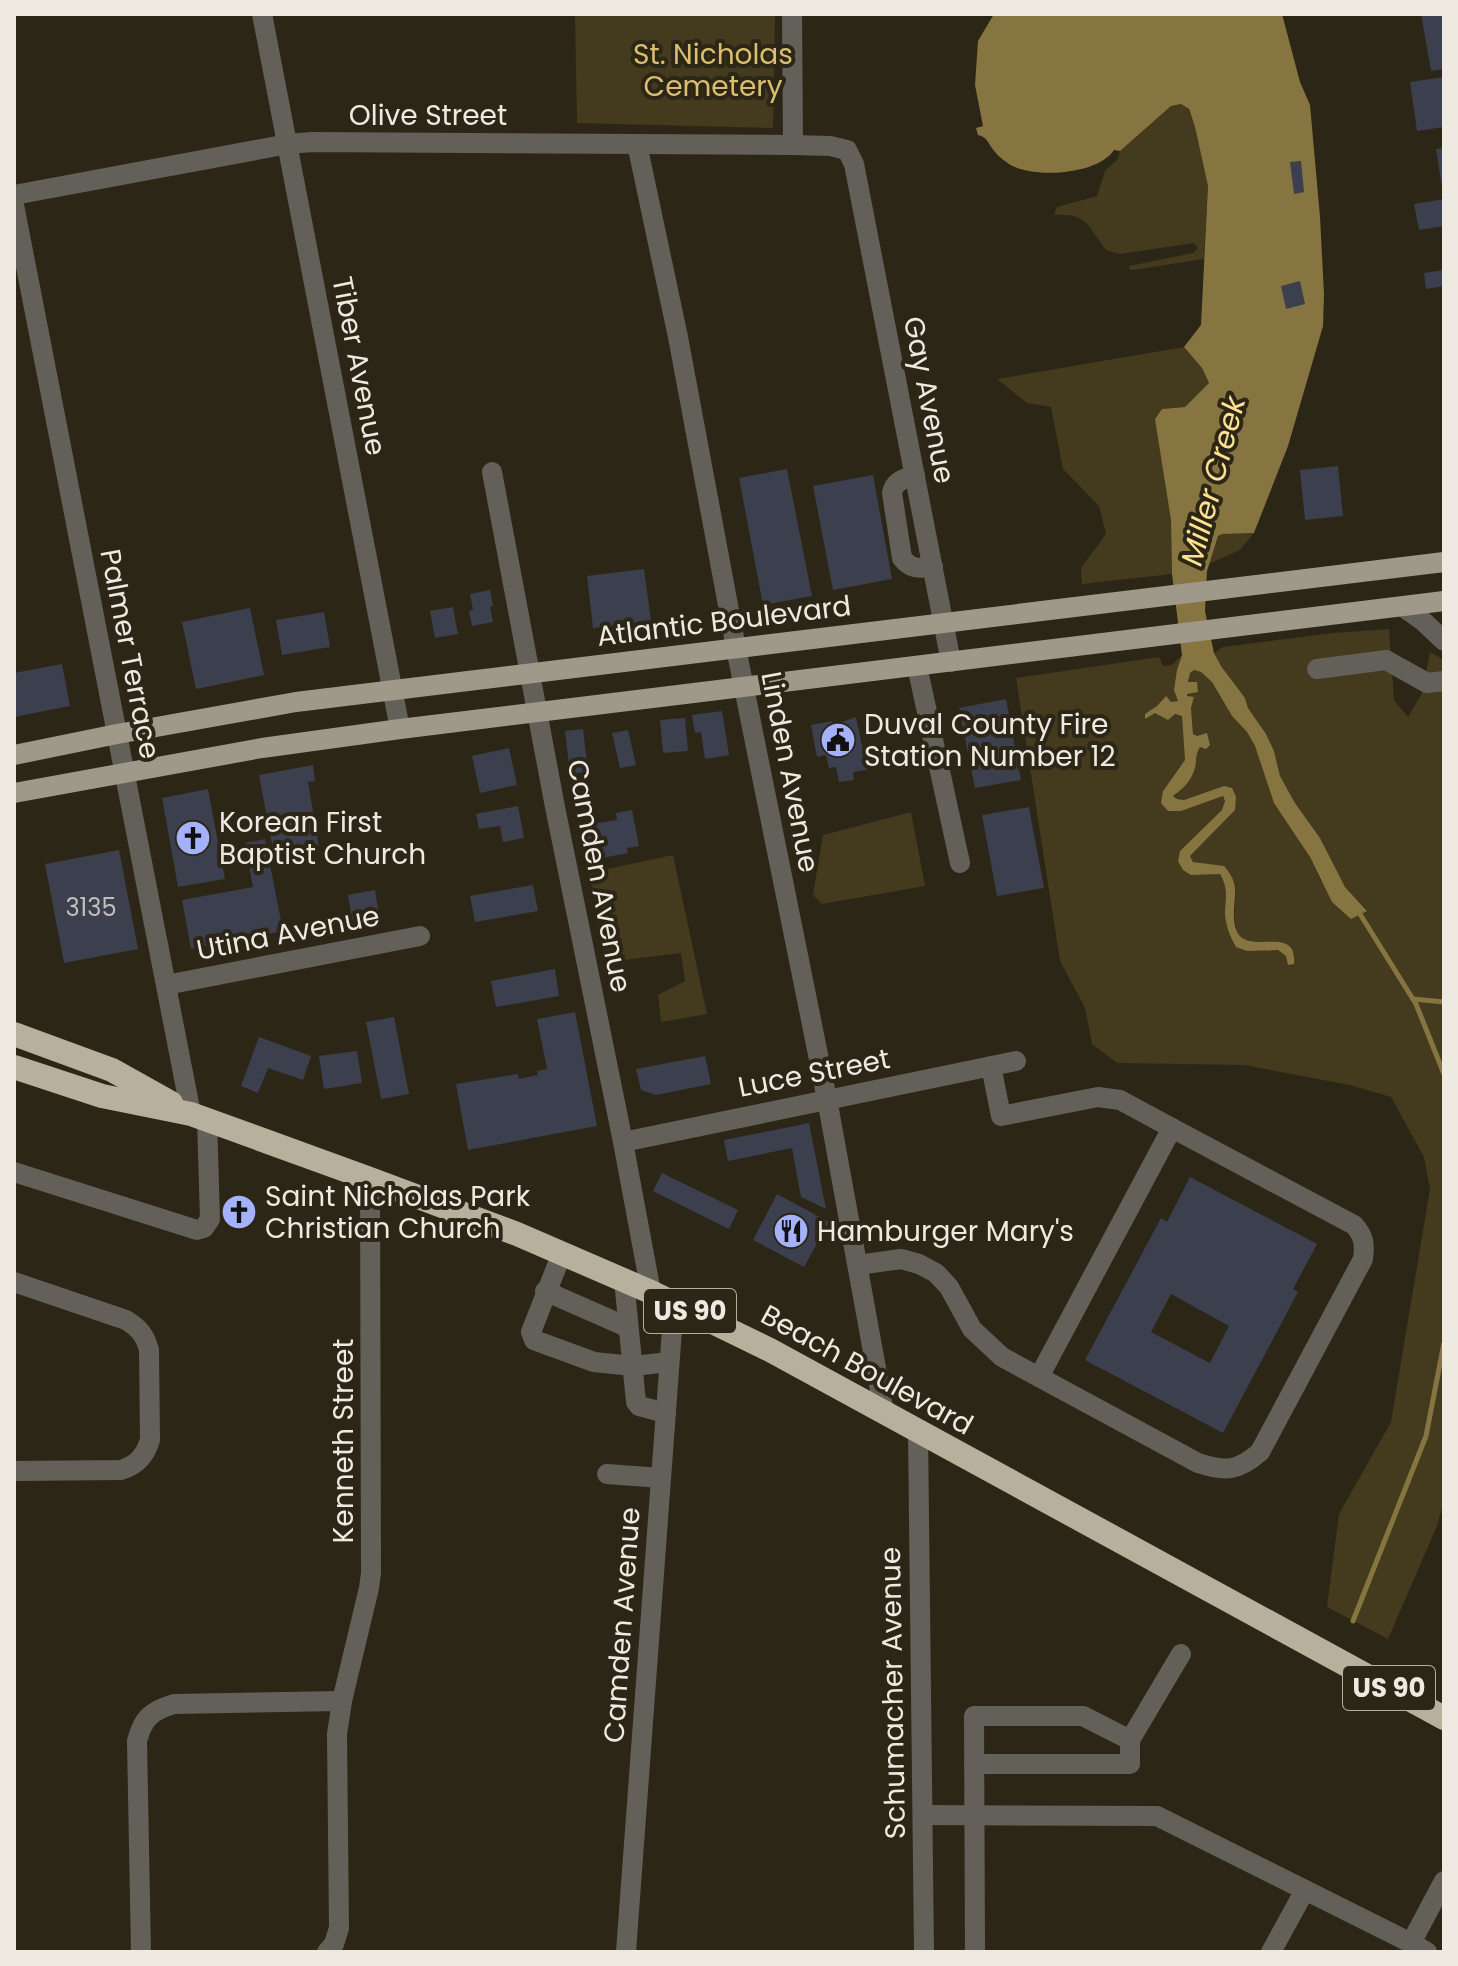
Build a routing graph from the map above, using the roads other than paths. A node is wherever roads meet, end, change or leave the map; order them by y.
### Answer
1 (262, 14) edge
2 (792, 14) edge
3 (288, 144) junction
4 (637, 144) junction
5 (793, 145) junction
6 (847, 150) joint
7 (14, 195) edge
8 (14, 205) edge
9 (492, 472) dead end
10 (915, 475) junction
11 (1444, 562) edge
12 (933, 567) junction
13 (1444, 601) edge
14 (1402, 606) junction
15 (944, 623) junction
16 (1444, 641) edge
17 (736, 648) junction
18 (951, 662) junction
19 (917, 666) junction
20 (1317, 669) dead end
21 (531, 672) junction
22 (1444, 681) edge
23 (744, 686) junction
24 (393, 690) junction
25 (538, 712) junction
26 (400, 729) junction
27 (117, 734) junction
28 (14, 755) edge
29 (125, 773) junction
30 (14, 793) edge
31 (960, 863) dead end
32 (420, 936) dead end
33 (166, 985) junction
34 (14, 1034) edge
35 (1016, 1061) dead end
36 (991, 1066) junction
37 (14, 1067) edge
38 (827, 1099) junction
39 (199, 1117) junction
40 (1172, 1128) junction
41 (623, 1142) junction
42 (14, 1172) edge
43 (370, 1179) junction
44 (562, 1253) junction
45 (858, 1265) junction
46 (624, 1280) junction
47 (14, 1282) edge
48 (545, 1291) junction
49 (651, 1292) junction
50 (674, 1303) junction
51 (627, 1327) junction
52 (669, 1362) junction
53 (633, 1366) junction
54 (1039, 1377) junction
55 (884, 1412) junction
56 (666, 1413) junction
57 (918, 1432) junction
58 (14, 1471) edge
59 (607, 1474) dead end
60 (661, 1478) junction
61 (1181, 1654) dead end
62 (342, 1701) junction
63 (1444, 1718) edge
64 (1130, 1740) junction
65 (974, 1764) junction
66 (923, 1815) junction
67 (974, 1816) junction
68 (1444, 1881) edge
69 (1305, 1890) junction
70 (331, 1948) edge
71 (1419, 1948) edge
72 (141, 1952) edge
73 (626, 1952) edge
74 (924, 1952) edge
75 (975, 1952) edge
76 (1271, 1952) edge

1 - 3 street, Tiber Avenue
2 - 5 street
3 - 4 street, Olive Street
3 - 7 street, Olive Street
3 - 24 street, Tiber Avenue
4 - 5 street, Olive Street
4 - 17 street, Linden Avenue
5 - 6 street, Olive Street
6 - 10 street, Gay Avenue
8 - 27 street, Palmer Terrace
9 - 21 street, Camden Avenue
10 - 12 street, Gay Avenue
10 - 12 street
11 - 15 main road, Atlantic Boulevard
12 - 15 street, Gay Avenue
13 - 14 main road
14 - 16 street
14 - 18 main road
15 - 17 main road, Atlantic Boulevard
15 - 18 street, Gay Avenue
17 - 21 main road, Atlantic Boulevard
17 - 23 street, Linden Avenue
18 - 19 main road
19 - 23 main road
19 - 31 street
20 - 22 street
21 - 24 main road, Atlantic Boulevard
21 - 25 street, Camden Avenue
23 - 25 main road
23 - 38 street, Linden Avenue
24 - 26 street, Tiber Avenue
24 - 27 main road, Atlantic Boulevard
25 - 26 main road
25 - 41 street, Camden Avenue
26 - 29 main road
27 - 28 main road, Atlantic Boulevard
27 - 29 street, Palmer Terrace
29 - 30 main road
29 - 33 street, Palmer Terrace
32 - 33 street, Utina Avenue
33 - 39 street, Palmer Terrace
34 - 39 highway, Beach Boulevard / US 90
35 - 36 street, Luce Street
36 - 38 street, Luce Street
36 - 40 street
37 - 39 highway, Beach Boulevard / US 90
38 - 41 street, Luce Street
38 - 45 street, Linden Avenue
39 - 42 street, Palmer Terrace
39 - 43 highway, Beach Boulevard / US 90
40 - 54 street
40 - 54 street
41 - 49 street, Camden Avenue
43 - 44 highway, Beach Boulevard / US 90
43 - 62 street, Kenneth Street
44 - 46 highway, Beach Boulevard / US 90
44 - 48 street
45 - 54 street
45 - 55 street, Linden Avenue
46 - 49 highway, Beach Boulevard / US 90
46 - 51 street
47 - 58 street
48 - 51 street
48 - 53 street
49 - 50 highway, Beach Boulevard / US 90
50 - 52 street, Camden Avenue
50 - 55 highway, Beach Boulevard / US 90
51 - 53 street
52 - 53 street
52 - 56 street, Camden Avenue
53 - 56 street
55 - 57 highway, Beach Boulevard / US 90
56 - 60 street, Camden Avenue
57 - 63 highway, Beach Boulevard / US 90
57 - 66 street, Schumacher Avenue
59 - 60 street
60 - 73 street, Camden Avenue
61 - 64 street
62 - 70 street, Kenneth Street
62 - 72 street
64 - 65 street
64 - 65 street
65 - 67 street
66 - 67 street
66 - 74 street, Schumacher Avenue
67 - 69 street
67 - 75 street
68 - 71 street
69 - 71 street
69 - 76 street

